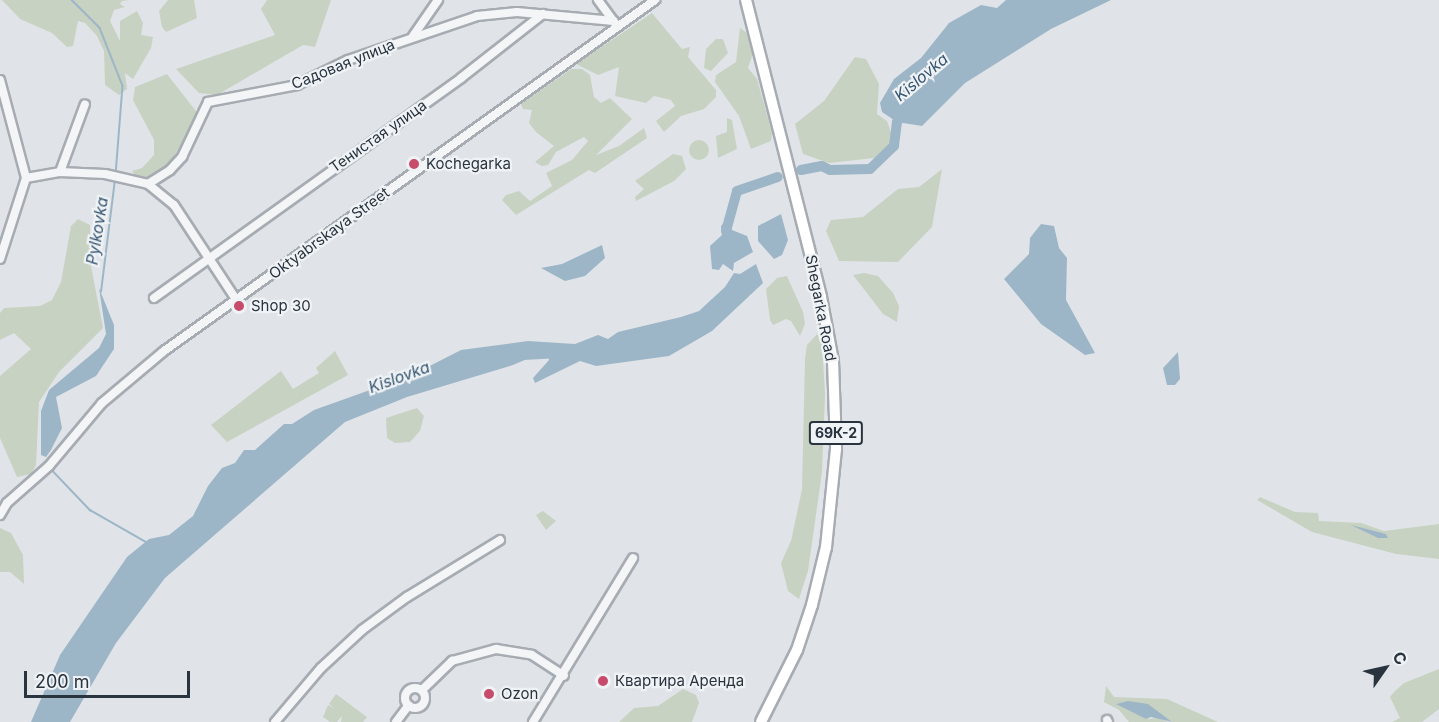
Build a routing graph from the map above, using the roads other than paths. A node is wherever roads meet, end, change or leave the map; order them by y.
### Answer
1 (438, 0) edge
2 (598, 0) edge
3 (654, 0) edge
4 (746, 0) edge
5 (543, 14) junction
6 (616, 24) junction
7 (413, 36) junction
8 (0, 80) edge
9 (85, 104) dead end
10 (60, 172) junction
11 (26, 178) junction
12 (148, 184) junction
13 (0, 259) edge
14 (210, 260) junction
15 (154, 298) dead end
16 (237, 301) junction
17 (3, 503) edge
18 (0, 515) edge
19 (500, 540) dead end
20 (633, 558) dead end
21 (564, 676) junction
22 (422, 690) junction
23 (409, 705) junction
24 (274, 722) edge
25 (396, 722) edge
26 (533, 722) edge
27 (761, 722) edge

1 - 7 street
2 - 6 street
3 - 6 street, Oktyabrskaya Street
4 - 27 main road, Shegarka Road / 69К-2
5 - 6 street
5 - 7 street, Садовая улица
5 - 14 street, Тенистая улица
6 - 16 street, Oktyabrskaya Street
7 - 12 street, Садовая улица
8 - 11 street
9 - 10 street
10 - 11 street
10 - 12 street
11 - 13 street
12 - 14 street
14 - 15 street, Тенистая улица
14 - 16 street
16 - 17 street, Oktyabrskaya Street
17 - 18 street, Oktyabrskaya Street
19 - 24 street
20 - 21 street
21 - 22 street
21 - 26 street
22 - 23 street
22 - 23 street
23 - 25 street

